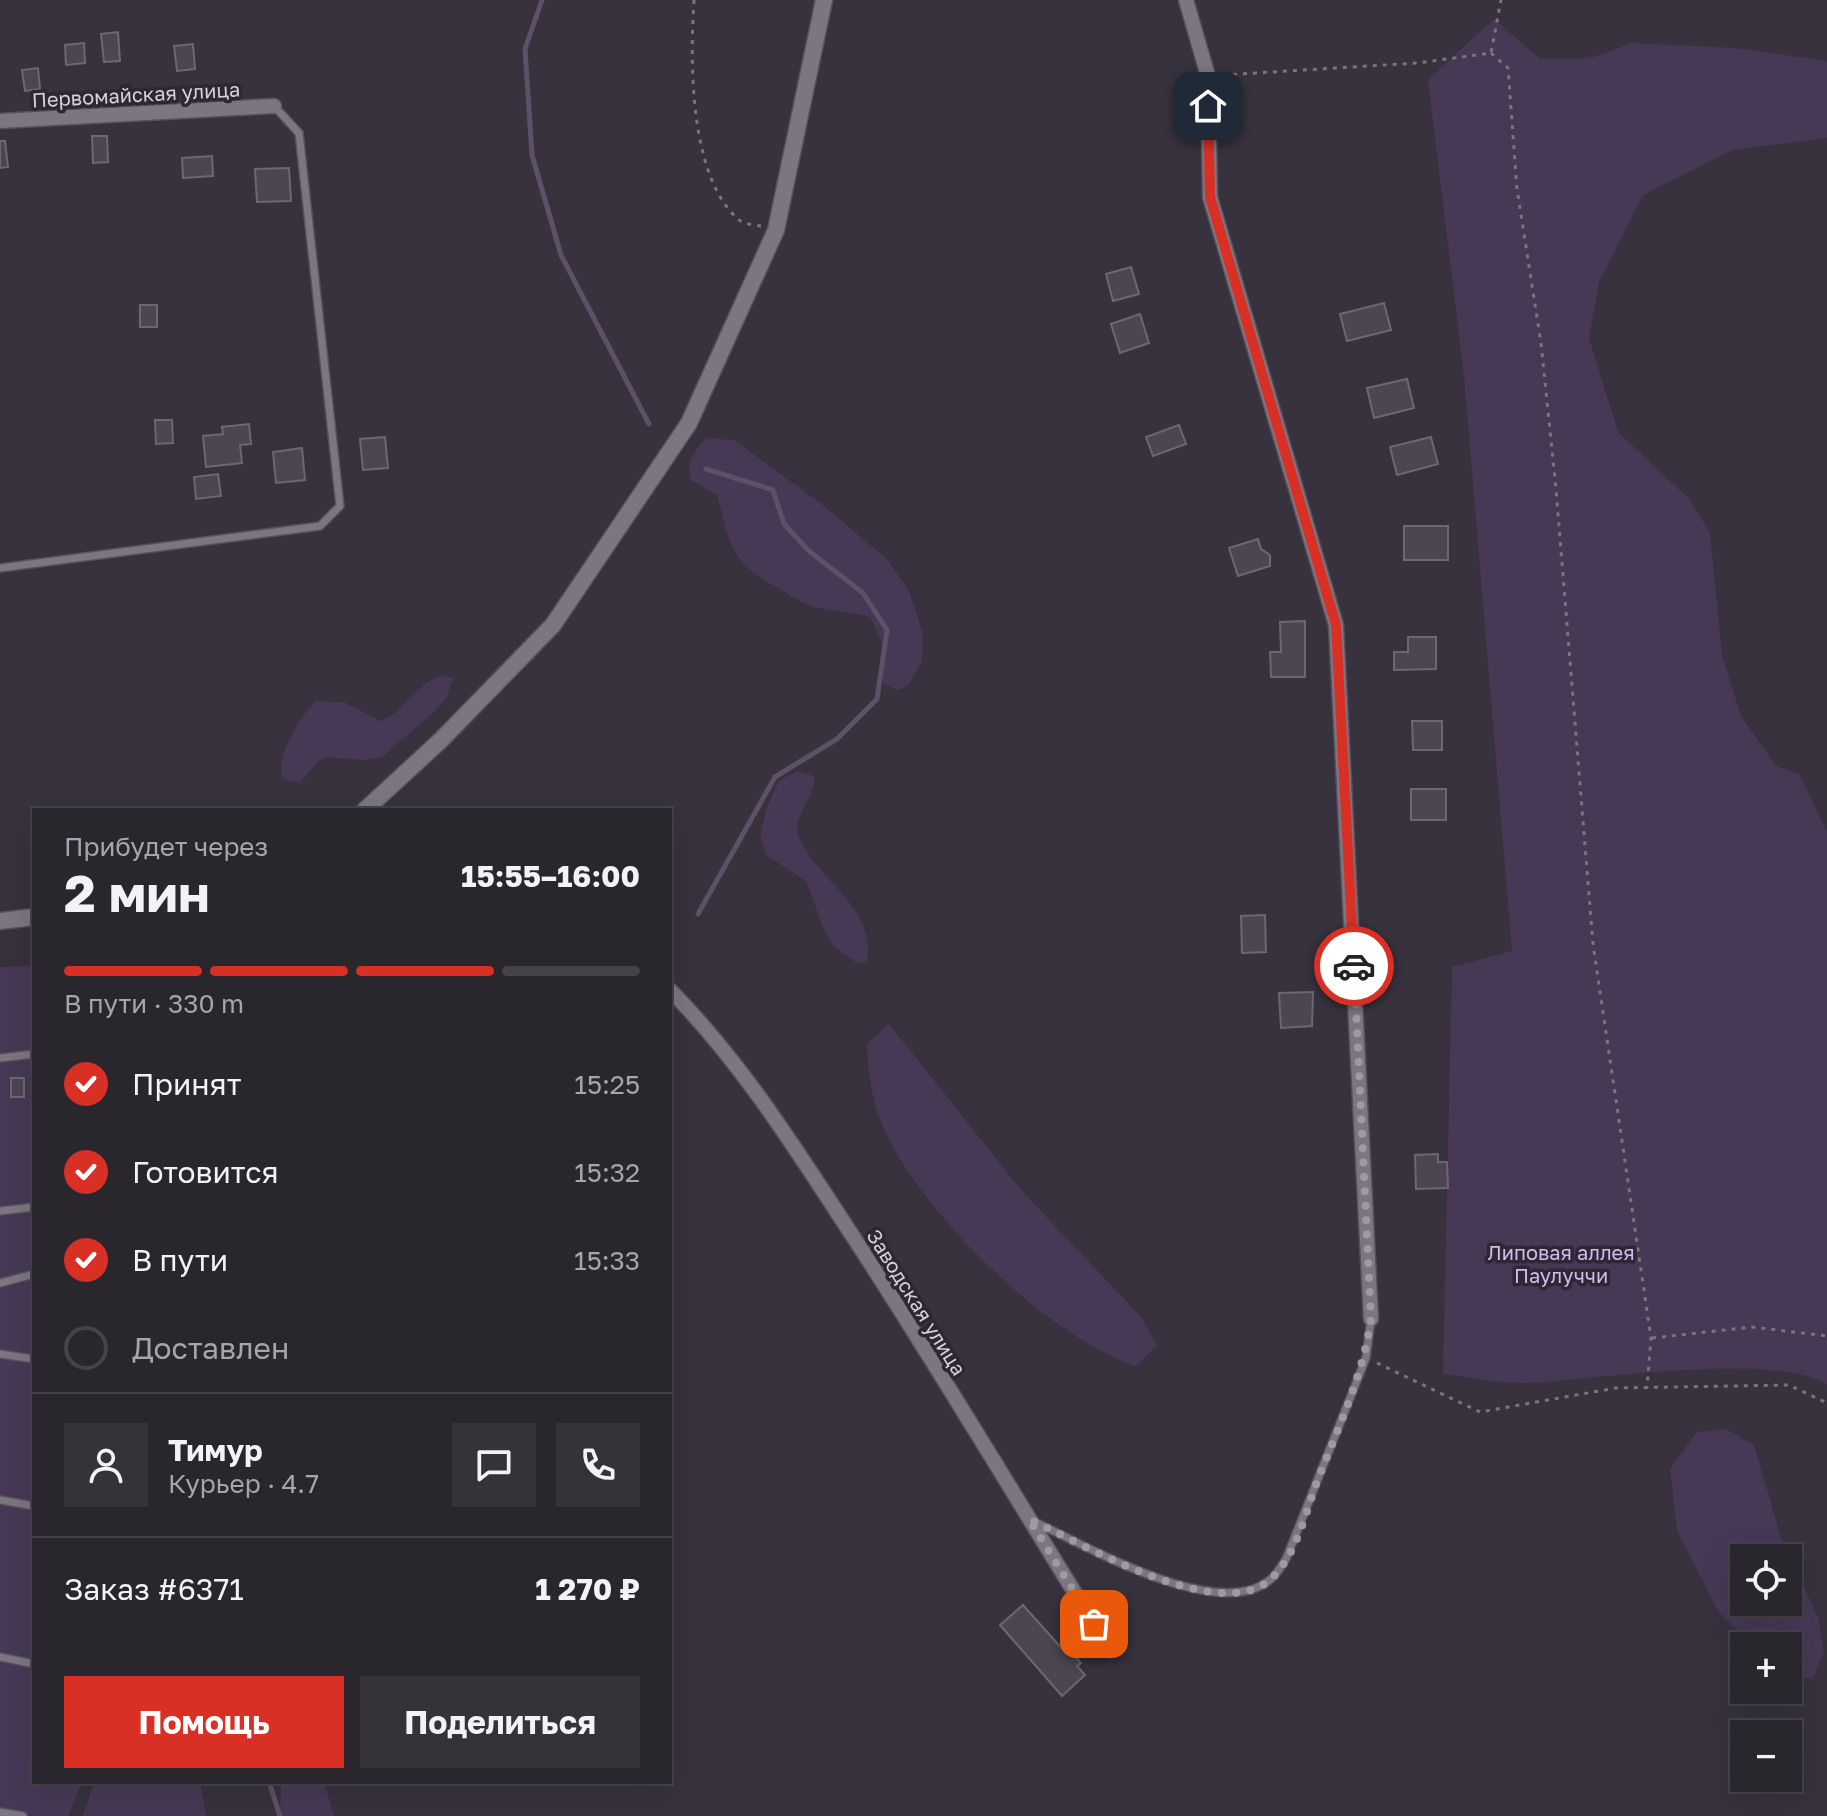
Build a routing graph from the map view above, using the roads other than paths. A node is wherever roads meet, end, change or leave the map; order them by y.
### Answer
1 (824, 0) edge
2 (1186, 0) edge
3 (274, 106) joint
4 (0, 121) edge
5 (0, 568) edge
6 (367, 808) edge
7 (32, 917) edge
8 (0, 921) edge
9 (672, 992) edge
10 (32, 1054) edge
11 (0, 1058) edge
12 (32, 1207) edge
13 (0, 1211) edge
14 (32, 1275) edge
15 (0, 1283) edge
16 (1371, 1319) joint
17 (0, 1354) edge
18 (32, 1359) edge
19 (0, 1500) edge
20 (32, 1506) edge
21 (1029, 1519) junction
22 (1110, 1650) dead end
23 (0, 1657) edge
24 (32, 1664) edge
25 (0, 1812) edge
26 (23, 1816) edge

1 - 6 street
2 - 16 street
3 - 4 street, Первомайская улица
3 - 5 lane
7 - 8 street
9 - 21 street, Заводская улица
10 - 11 lane
12 - 13 lane
14 - 15 lane
16 - 21 lane
17 - 18 lane
19 - 20 lane
21 - 22 street, Заводская улица
23 - 24 lane
25 - 26 lane

